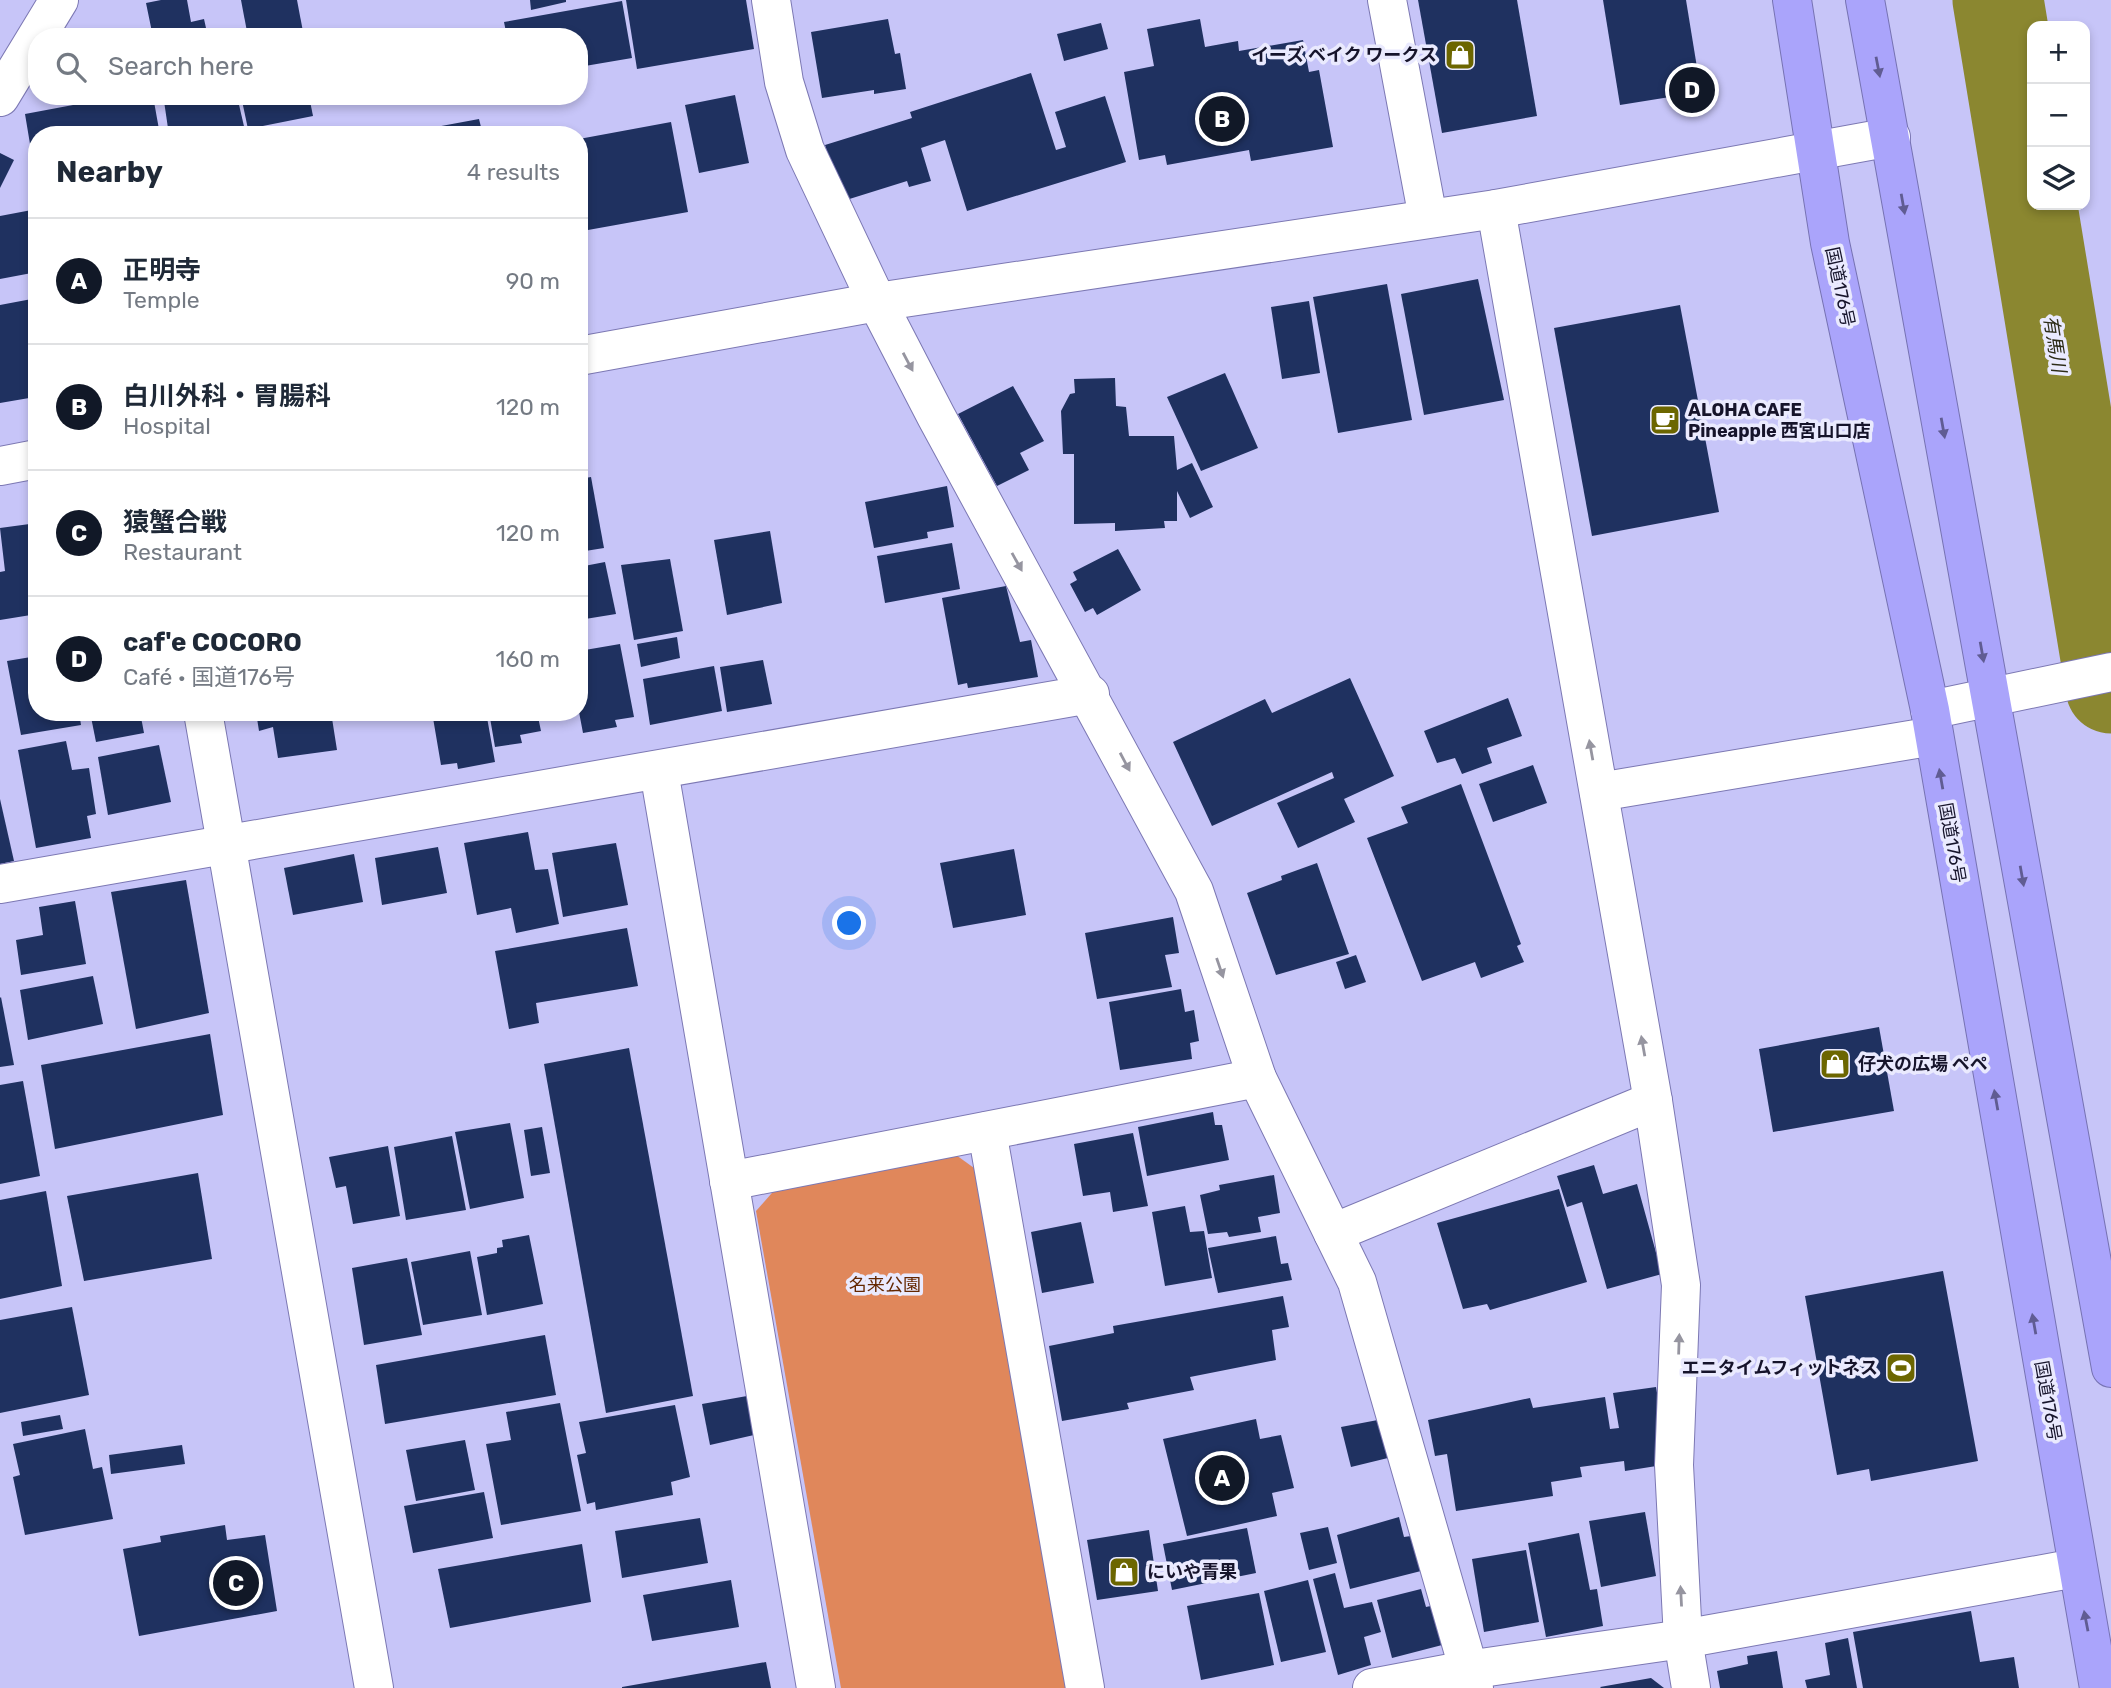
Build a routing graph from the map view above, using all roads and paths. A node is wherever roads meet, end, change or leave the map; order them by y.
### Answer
1 (59, 0) edge
2 (771, 0) edge
3 (1387, 0) edge
4 (1792, 0) edge
5 (1865, 0) edge
6 (42, 28) edge
7 (28, 51) edge
8 (0, 97) edge
9 (1892, 137) junction
10 (1817, 149) junction
11 (1496, 209) junction
12 (1429, 218) junction
13 (877, 302) junction
14 (588, 354) edge
15 (28, 461) edge
16 (0, 466) edge
17 (2111, 672) edge
18 (1090, 694) junction
19 (2007, 694) junction
20 (205, 721) edge
21 (1932, 723) junction
22 (659, 771) junction
23 (1598, 792) junction
24 (227, 846) junction
25 (0, 884) edge
26 (1257, 1078) junction
27 (1653, 1101) junction
28 (987, 1130) junction
29 (729, 1181) junction
30 (1333, 1233) junction
31 (2111, 1367) edge
32 (2076, 1568) junction
33 (1683, 1639) junction
34 (1471, 1679) edge
35 (374, 1688) edge
36 (816, 1688) edge
37 (1085, 1688) edge
38 (1372, 1688) edge
39 (1691, 1688) edge
40 (2099, 1688) edge

1 - 6 street
2 - 13 street
3 - 12 street
4 - 10 highway, 国道176号
5 -> 9 highway
7 - 8 street
9 - 10 street
9 -> 19 highway
10 - 11 street
10 - 21 highway, 国道176号
11 - 12 street
23 -> 11 street
12 - 13 street
13 - 14 street
13 -> 18 street
15 - 16 street
17 - 19 street
18 - 22 street
18 -> 26 street
19 - 21 street
19 -> 31 highway
20 - 24 street
21 - 23 street
32 -> 21 highway, 国道176号
22 - 24 street
22 - 29 street
27 -> 23 street
24 - 25 street
24 - 35 street
26 - 28 street
26 - 30 street
27 - 30 street
33 -> 27 street
28 - 29 street
28 - 37 street
29 - 36 street
30 - 34 street
32 - 33 street
40 -> 32 highway, 国道176号
33 - 34 street
33 - 39 street
34 - 38 street

